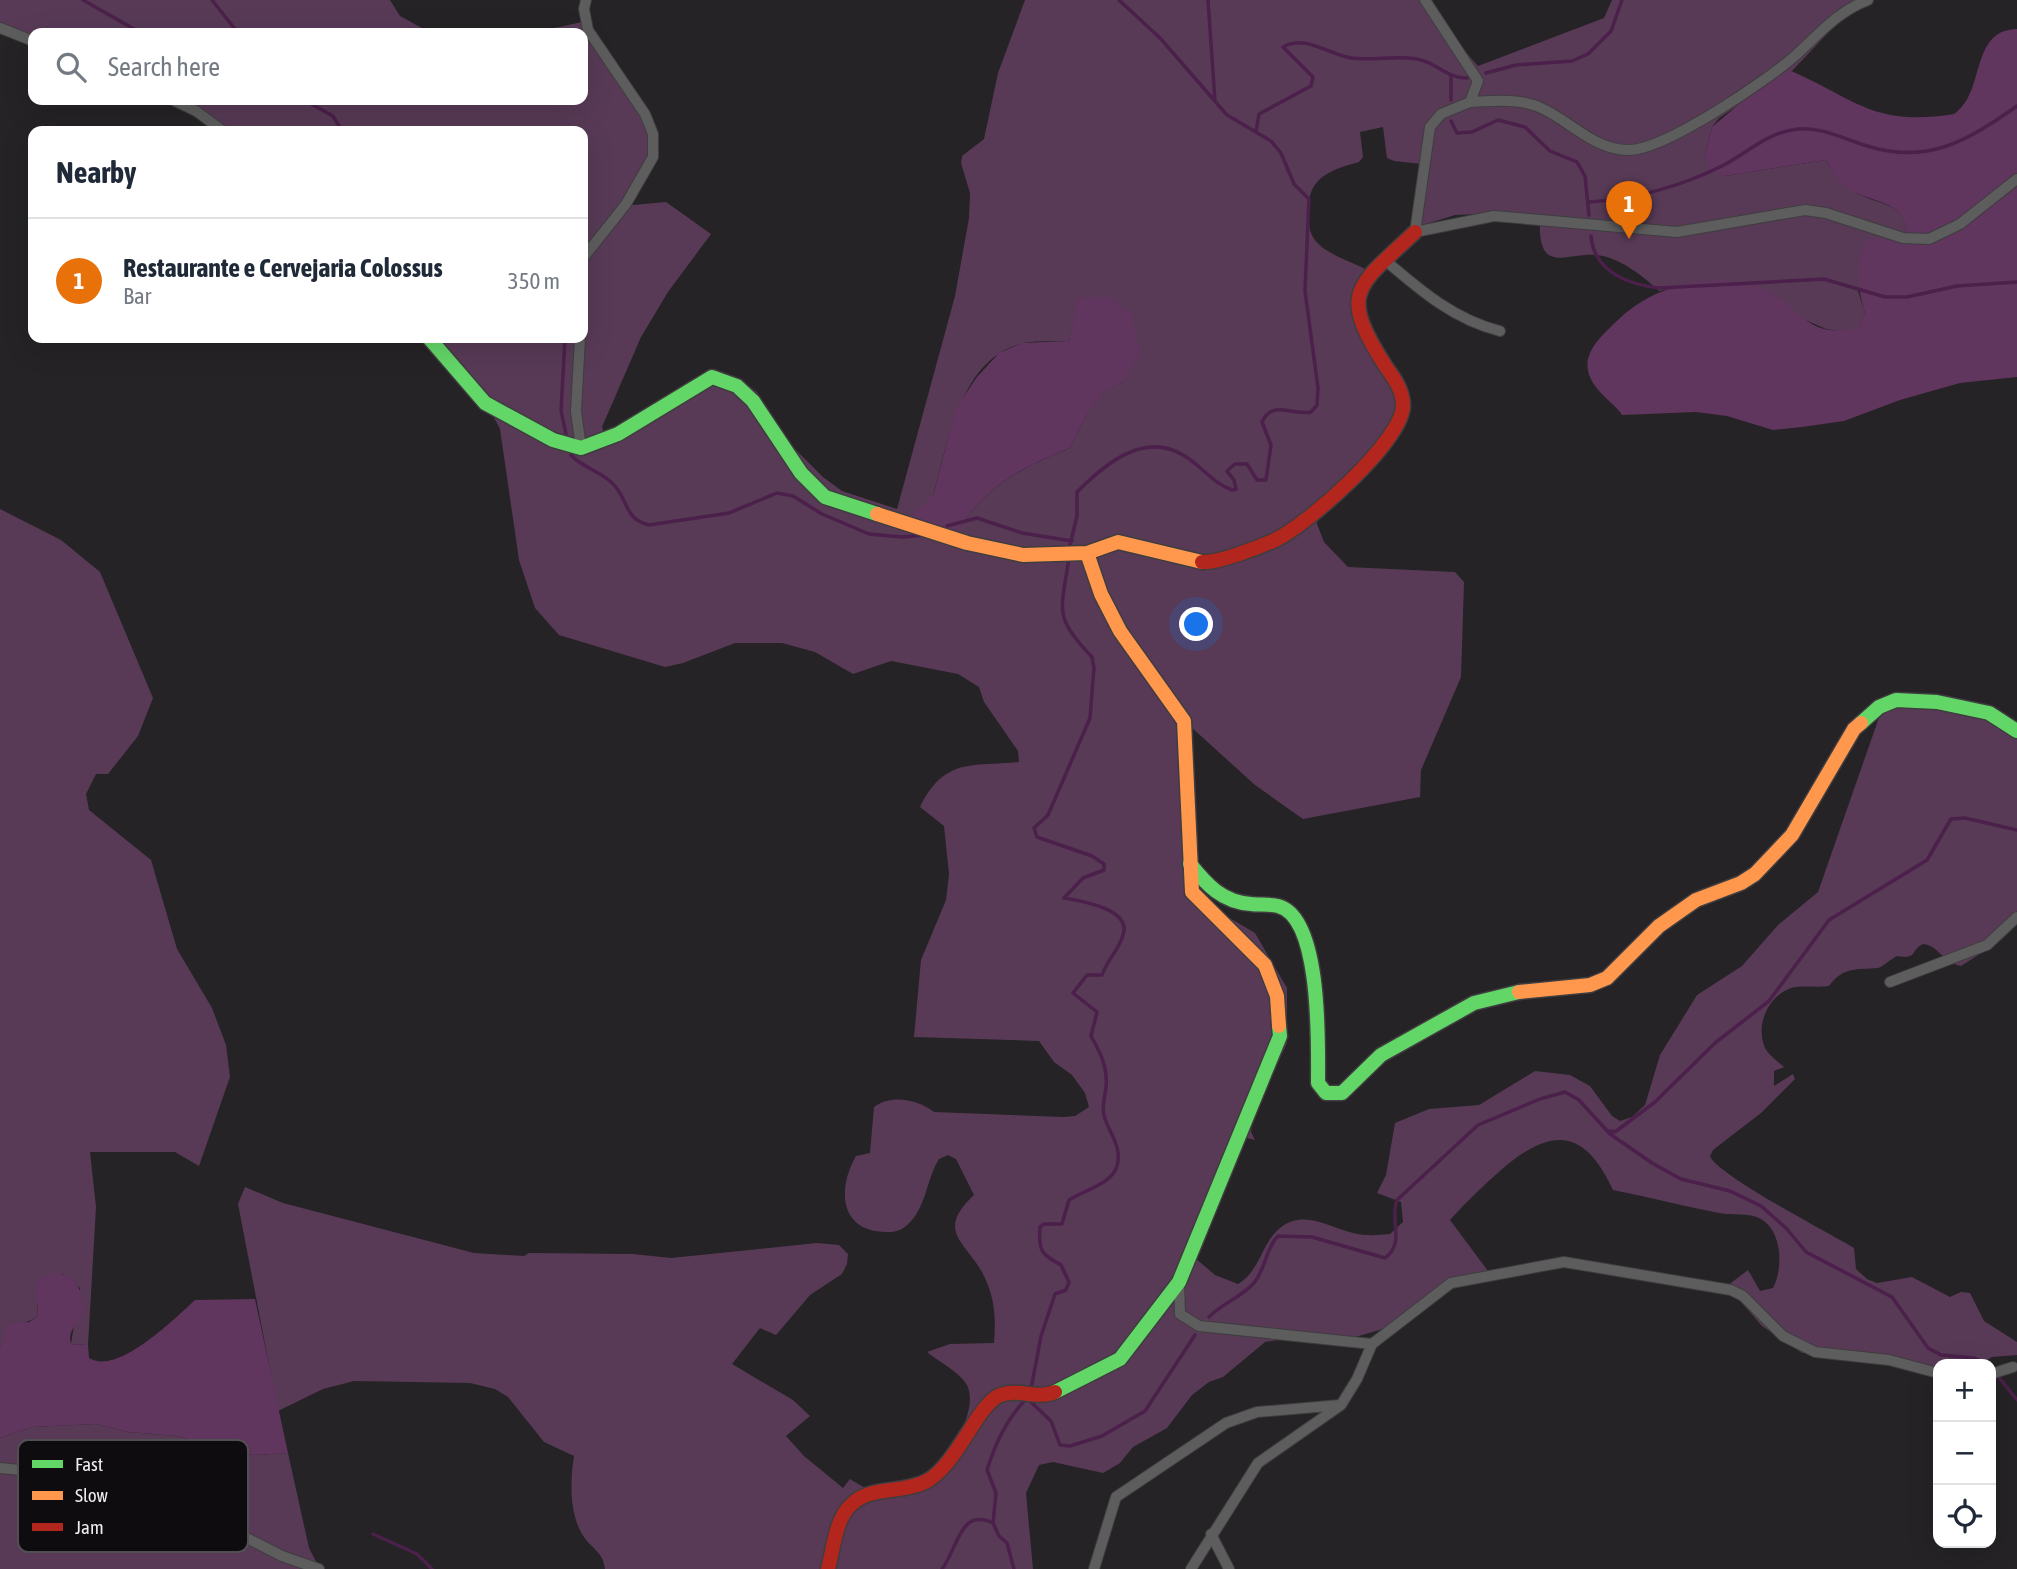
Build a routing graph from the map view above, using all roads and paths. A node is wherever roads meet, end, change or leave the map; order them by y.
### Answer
1 (586, 0) edge
2 (1425, 0) edge
3 (1868, 0) edge
4 (0, 28) edge
5 (588, 28) edge
6 (588, 30) edge
7 (28, 39) edge
8 (1470, 102) junction
9 (183, 105) edge
10 (216, 126) edge
11 (2017, 179) edge
12 (1415, 232) junction
13 (588, 252) edge
14 (1386, 261) junction
15 (1500, 331) dead end
16 (433, 343) edge
17 (580, 343) edge
18 (581, 447) junction
19 (1087, 553) junction
20 (2017, 731) edge
21 (1189, 863) junction
22 (2017, 917) edge
23 (1890, 982) dead end
24 (1180, 1282) junction
25 (1372, 1344) junction
26 (2013, 1367) dead end
27 (1933, 1372) edge
28 (1996, 1372) edge
29 (1341, 1405) junction
30 (0, 1468) edge
31 (18, 1470) edge
32 (1211, 1534) junction
33 (248, 1539) edge
34 (319, 1569) edge
35 (828, 1569) edge
36 (1094, 1569) edge
37 (1191, 1569) edge
38 (1229, 1569) edge

1 - 5 street
2 - 8 street
3 - 8 street
4 - 7 street
6 - 13 street
8 - 12 street
9 - 10 street
11 - 12 street
12 - 14 street
14 - 15 street
14 - 19 street
16 - 18 street
17 - 18 street
18 - 19 street
19 - 21 street
20 - 21 street
21 - 24 street
22 - 23 street
24 - 25 street
24 - 35 street
25 - 27 street
25 - 29 street
26 - 28 street
29 - 32 street
29 - 36 street
30 - 31 street
32 - 37 street
32 - 38 street
33 - 34 street

